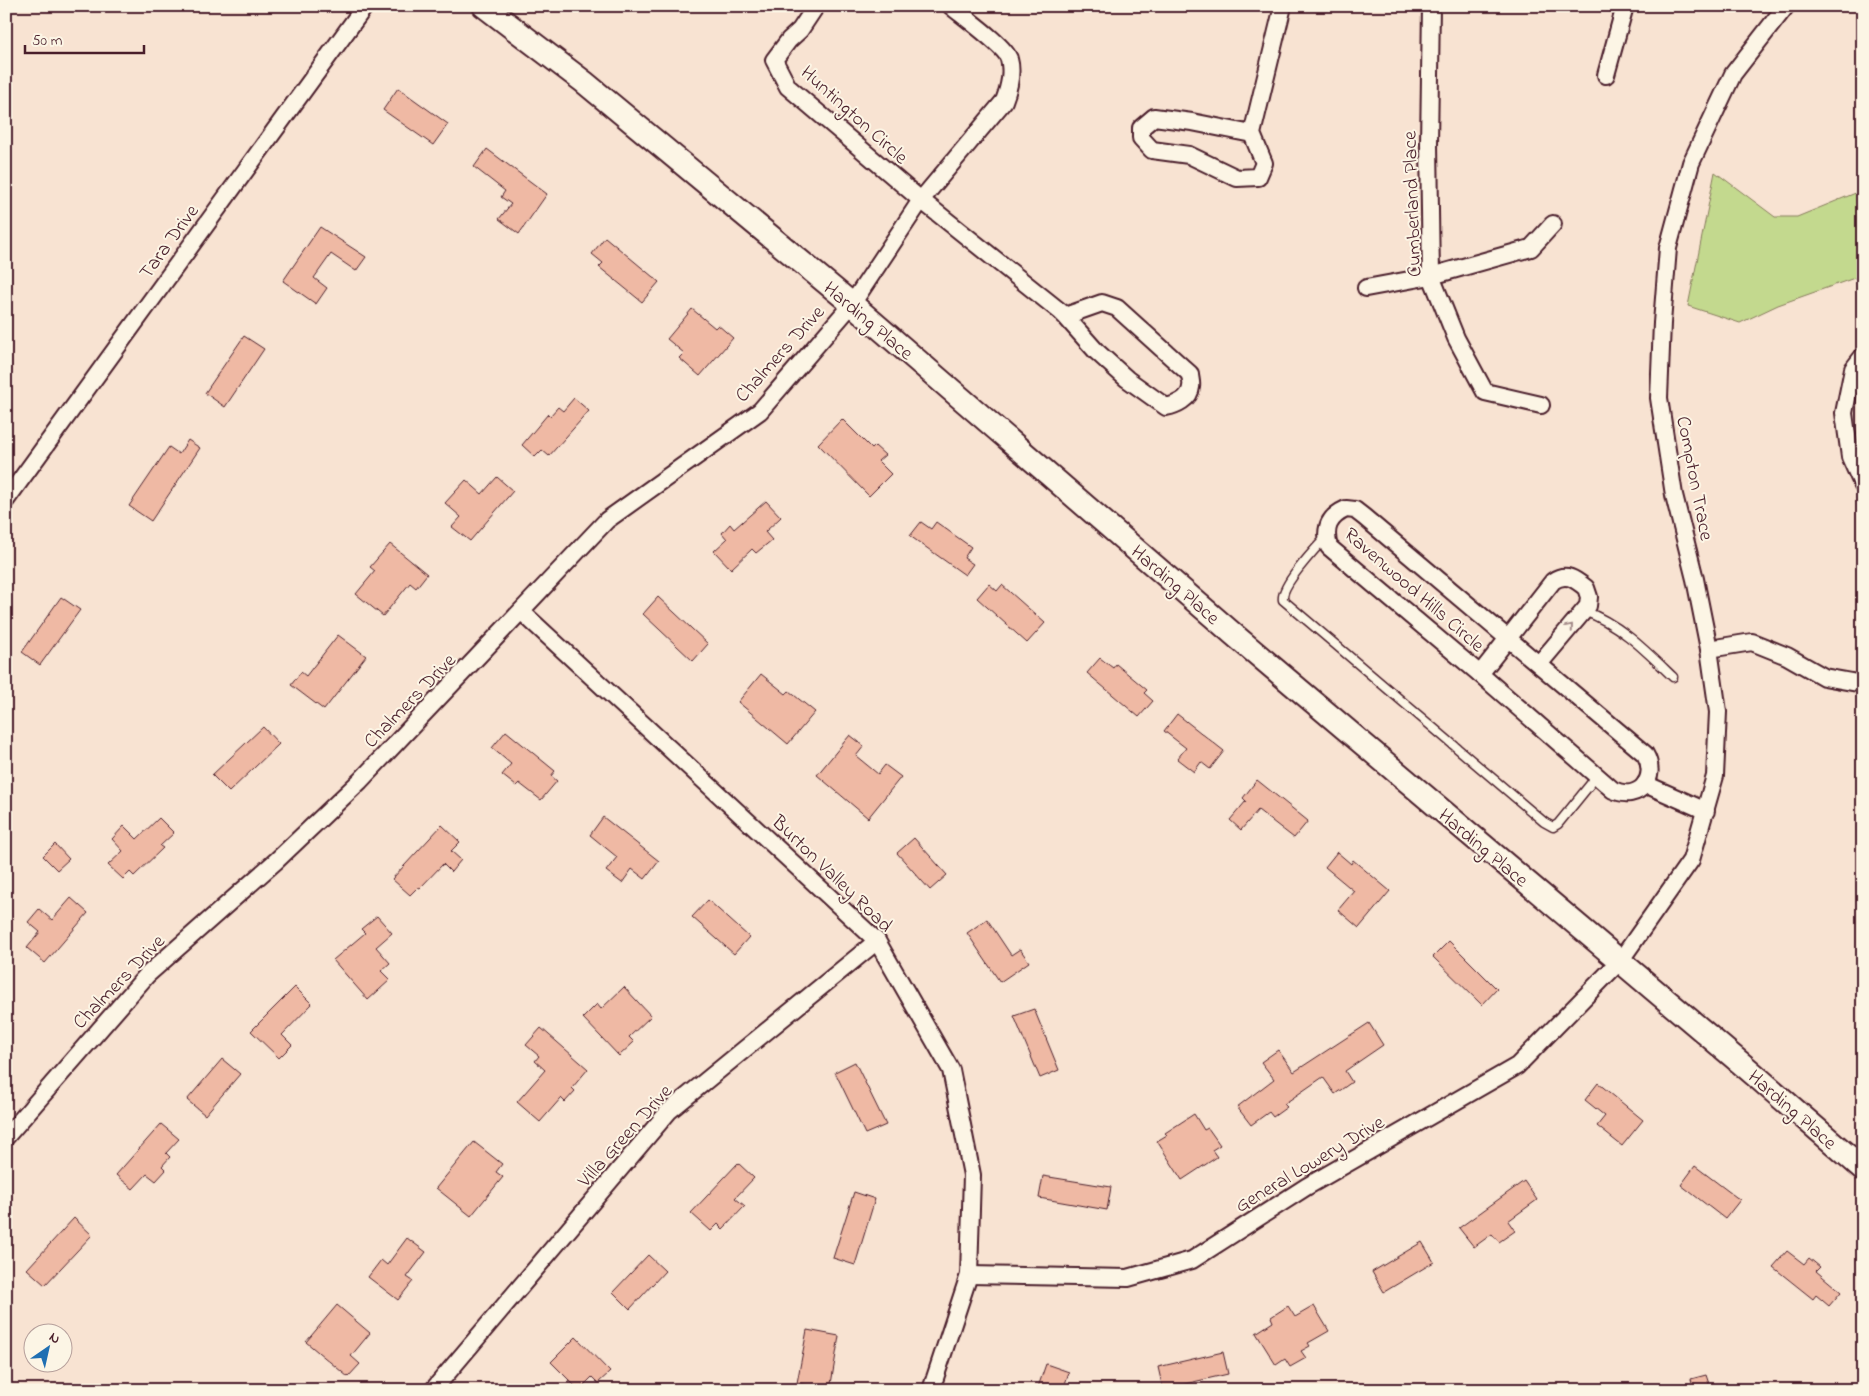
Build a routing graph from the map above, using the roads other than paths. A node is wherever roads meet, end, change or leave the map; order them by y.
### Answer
1 (365, 6) edge
2 (484, 6) edge
3 (816, 6) edge
4 (951, 6) edge
5 (1283, 6) edge
6 (1431, 6) edge
7 (1625, 6) edge
8 (1786, 6) edge
9 (1606, 75) dead end
10 (1252, 134) junction
11 (921, 200) junction
12 (1553, 224) dead end
13 (1431, 276) junction
14 (1366, 288) dead end
15 (852, 304) junction
16 (1064, 316) junction
17 (1863, 356) edge
18 (1541, 405) dead end
19 (1863, 486) edge
20 (6, 500) edge
21 (1326, 537) junction
22 (1584, 611) junction
23 (522, 612) junction
24 (1508, 638) junction
25 (1709, 649) junction
26 (1539, 664) junction
27 (1480, 674) junction
28 (1673, 676) dead end
29 (1863, 684) edge
30 (1598, 776) junction
31 (1646, 784) junction
32 (1706, 811) junction
33 (877, 941) junction
34 (1620, 961) junction
35 (6, 1137) edge
36 (1863, 1169) edge
37 (969, 1275) junction
38 (433, 1390) edge
39 (931, 1390) edge

1 - 20 street, Tara Drive
2 - 15 main road, Harding Place
3 - 11 street, Huntington Circle
4 - 11 street
5 - 10 street
6 - 13 street, Cumberland Place
7 - 9 street
8 - 25 street, Compton Trace
10 - 10 street
11 - 15 street
11 - 16 street, Huntington Circle
12 - 13 street
13 - 14 street
13 - 18 street, Cumberland Place
15 - 23 street, Chalmers Drive
15 - 34 main road, Harding Place
16 - 16 street, Huntington Circle
17 - 19 street
21 - 24 street, Ravenwood Hills Circle
21 - 27 street, Ravenwood Hills Circle
21 - 30 lane
22 - 24 street
26 -> 22 street
22 - 28 lane
23 - 33 street, Burton Valley Road
23 - 35 street, Chalmers Drive
24 - 26 street, Ravenwood Hills Circle
24 - 27 street
25 - 29 street
25 - 32 street, Compton Trace
26 - 31 street, Ravenwood Hills Circle
27 - 30 street, Ravenwood Hills Circle
30 - 31 street, Ravenwood Hills Circle
31 - 32 street
32 - 34 street, Compton Trace
33 - 37 street, Burton Valley Road
33 - 38 street, Villa Green Drive
34 - 36 main road, Harding Place
34 - 37 street, General Lowery Drive
37 - 39 street, Burton Valley Road

